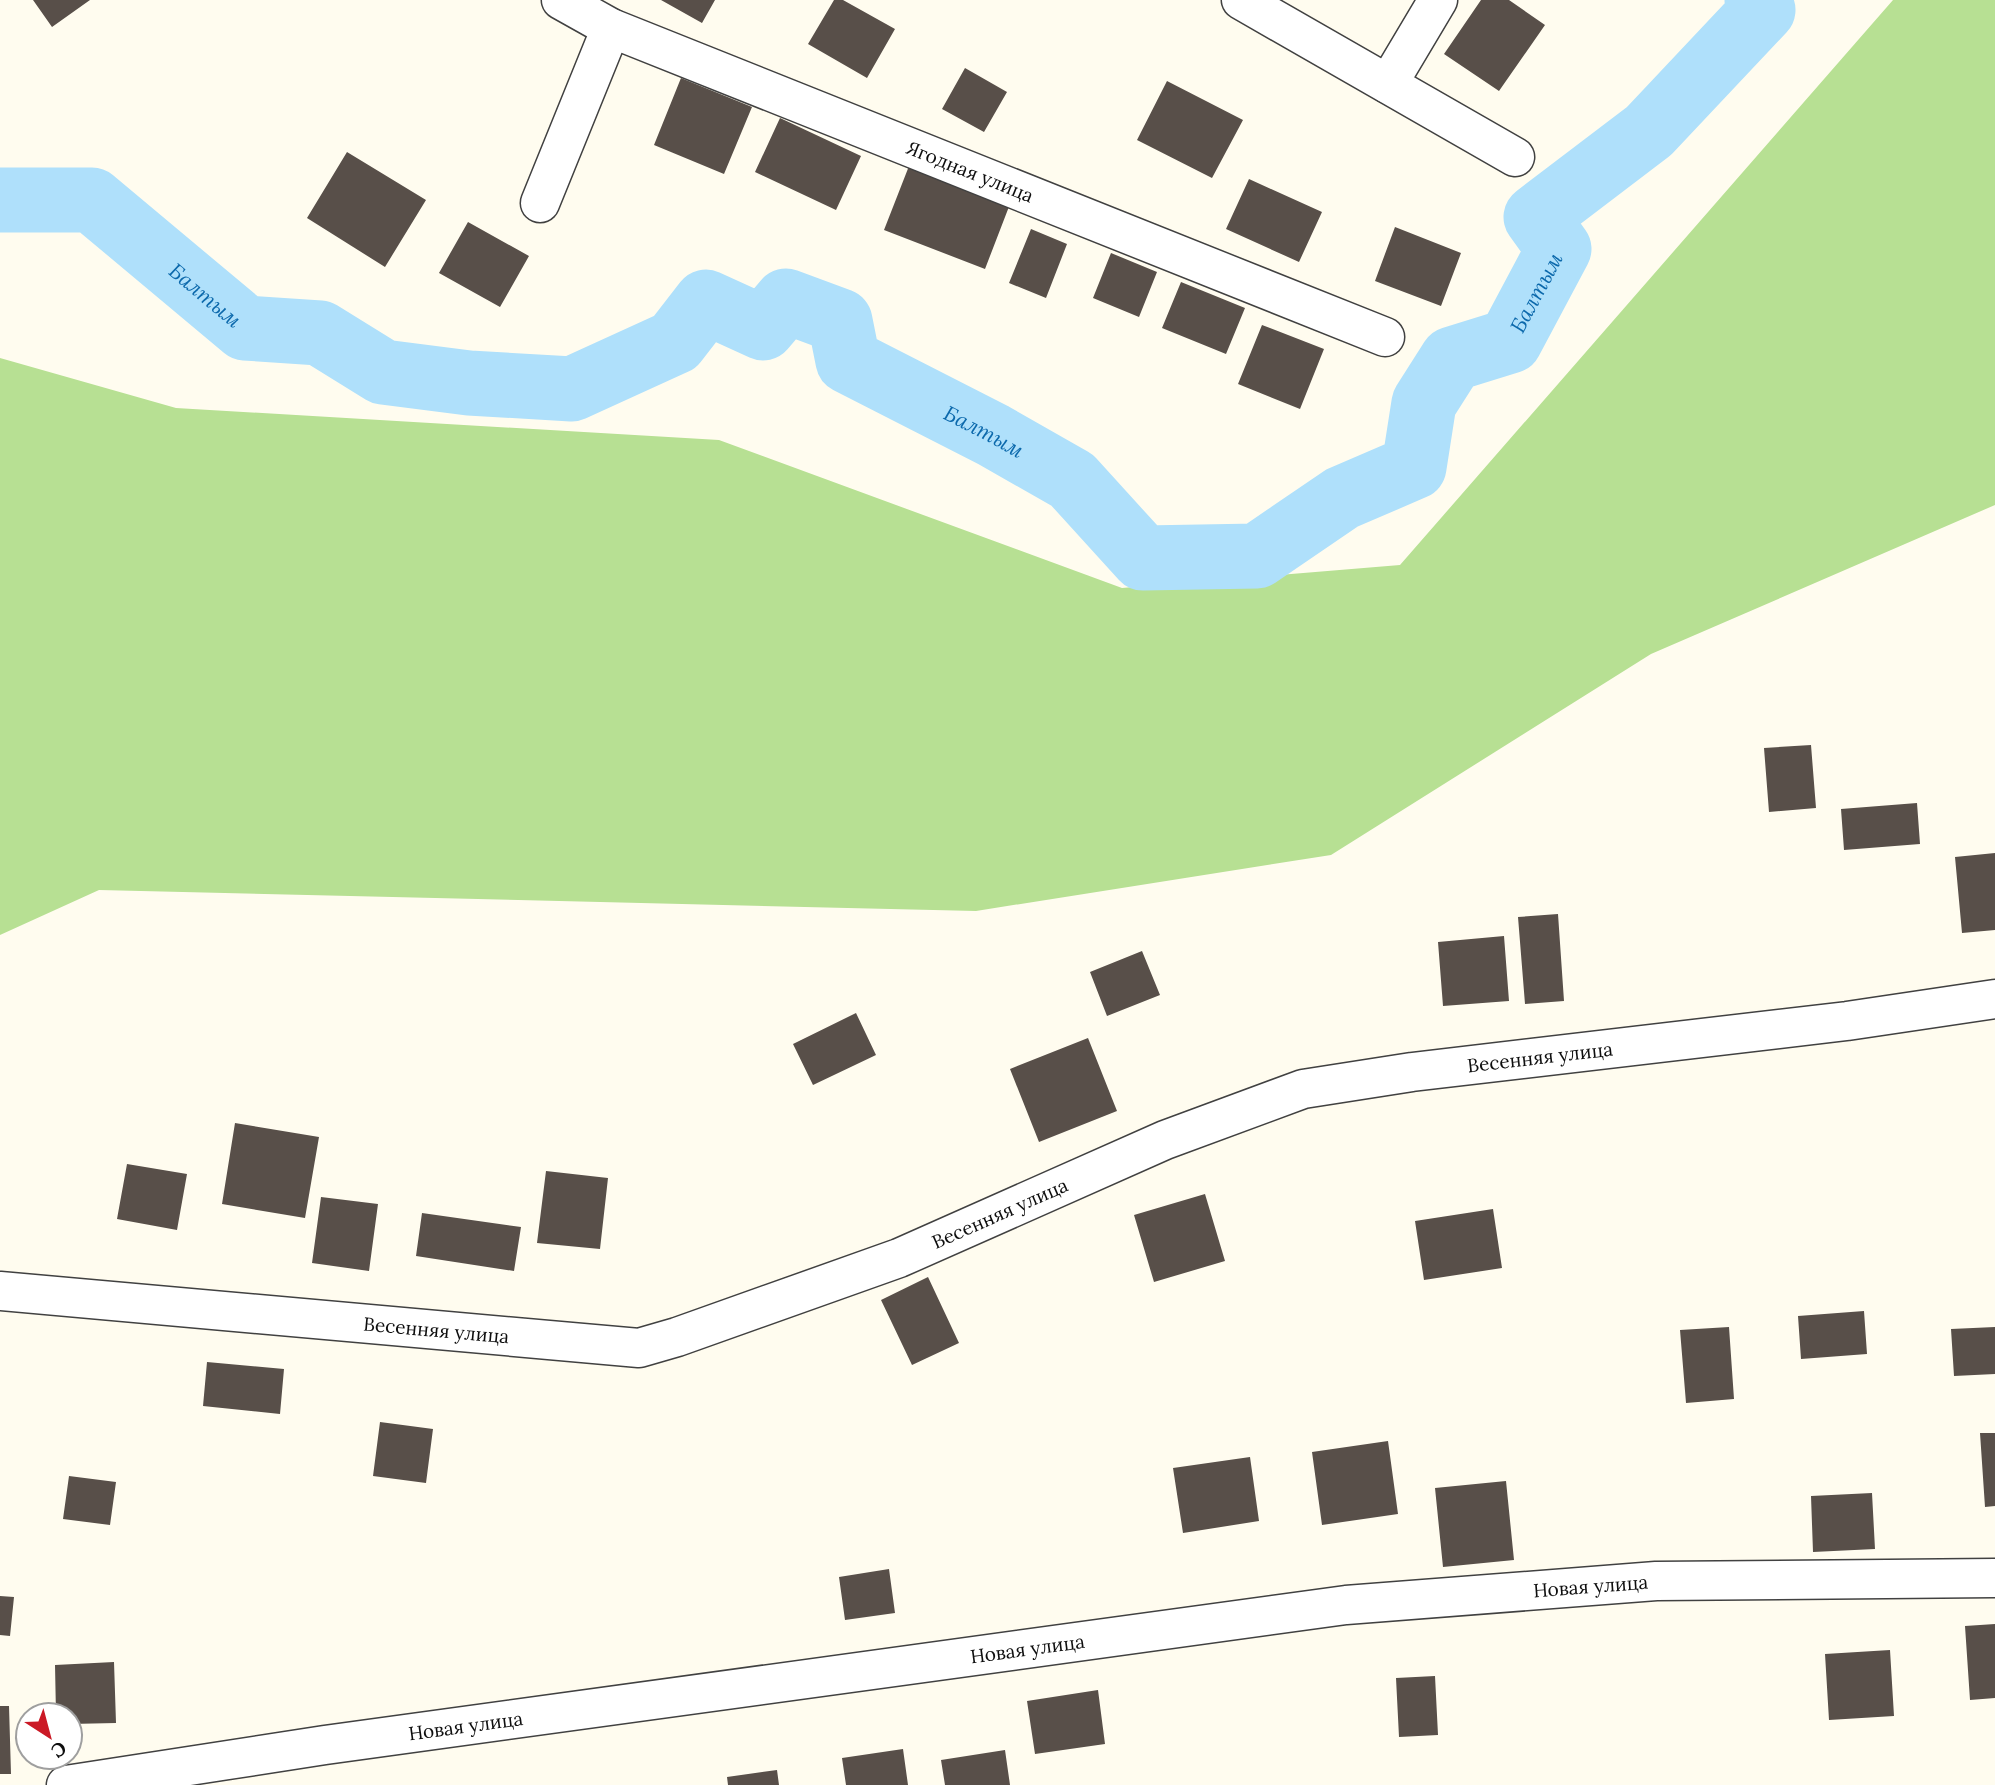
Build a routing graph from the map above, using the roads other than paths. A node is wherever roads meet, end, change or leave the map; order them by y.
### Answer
1 (561, 0) edge
2 (1241, 0) edge
3 (1438, 0) edge
4 (611, 28) junction
5 (1388, 84) junction
6 (1516, 157) dead end
7 (540, 203) dead end
8 (1385, 337) dead end
9 (1995, 999) edge
10 (0, 1291) edge
11 (1995, 1578) edge
12 (66, 1785) edge

1 - 4 street, Ягодная улица
2 - 5 street
3 - 5 street
4 - 7 street
4 - 8 street, Ягодная улица
5 - 6 street
9 - 10 street, Весенняя улица
11 - 12 street, Новая улица

